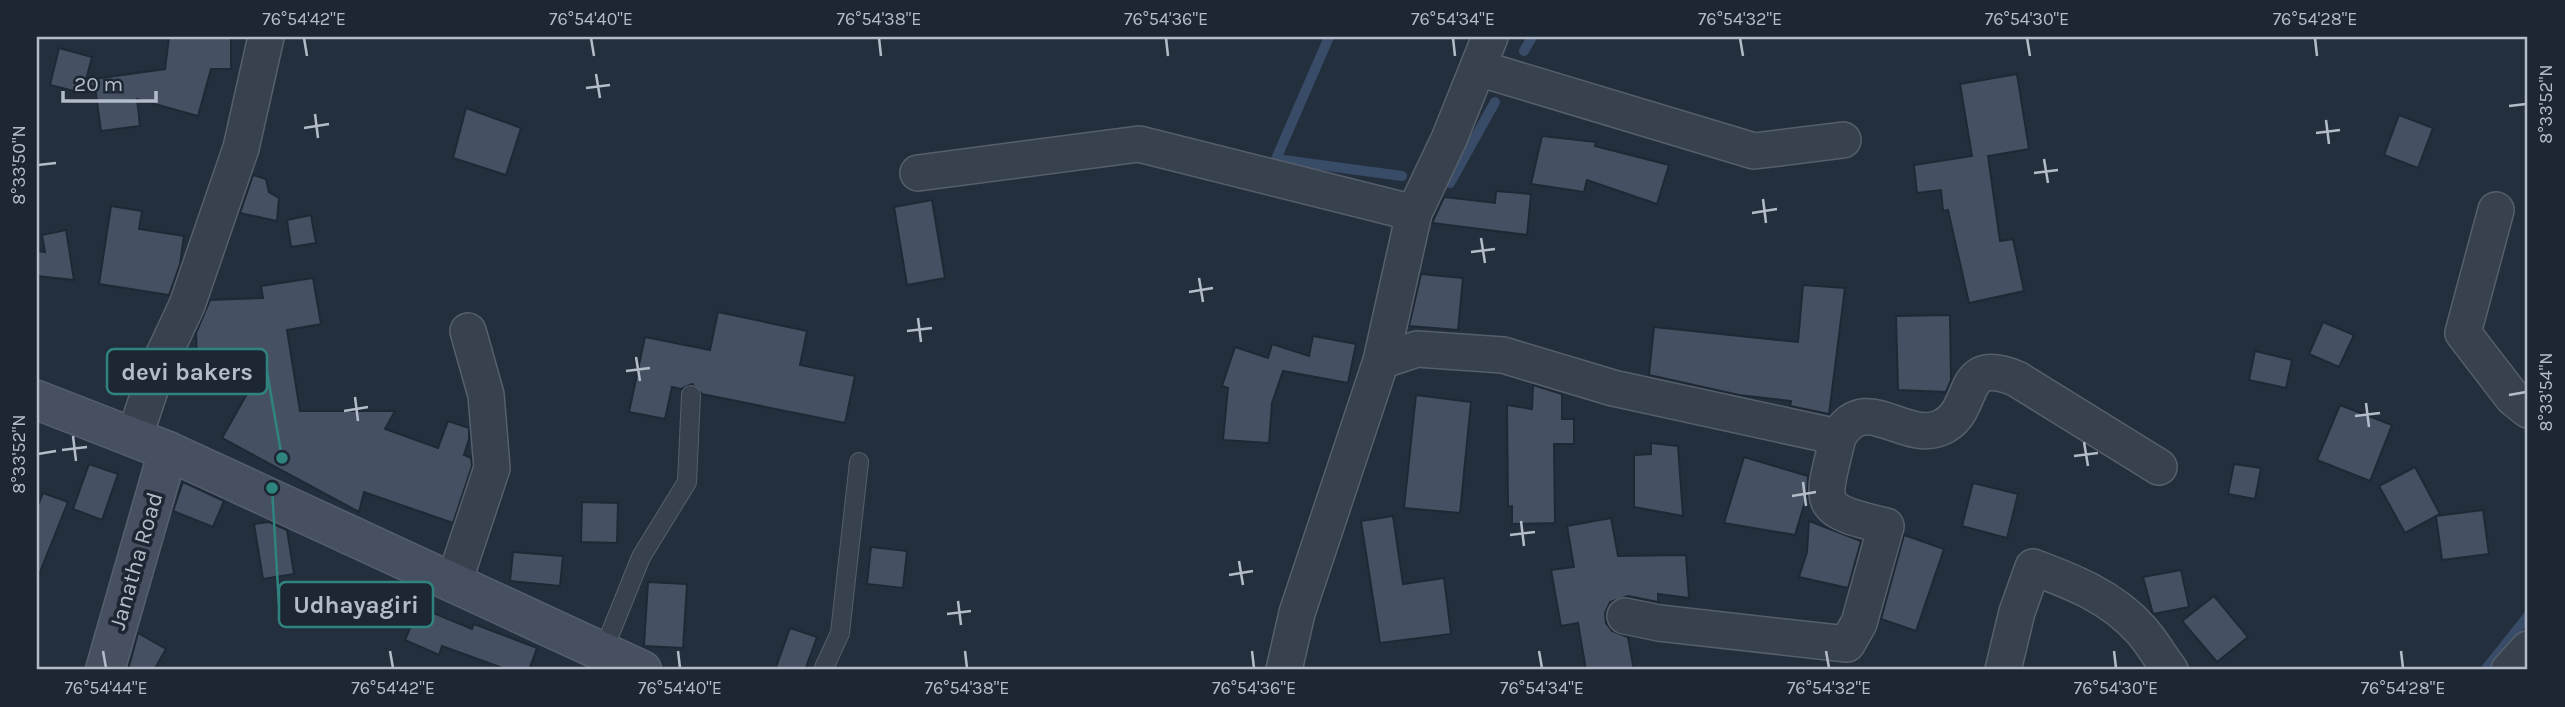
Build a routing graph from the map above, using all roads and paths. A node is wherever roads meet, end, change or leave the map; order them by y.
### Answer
1 (265, 37) edge
2 (1484, 52) edge
3 (1843, 140) dead end
4 (918, 173) dead end
5 (2496, 210) dead end
6 (1414, 213) junction
7 (468, 331) dead end
8 (1381, 361) junction
9 (691, 395) dead end
10 (37, 400) edge
11 (2528, 410) edge
12 (1838, 437) junction
13 (151, 444) junction
14 (859, 462) dead end
15 (2159, 467) dead end
16 (454, 582) junction
17 (1625, 616) dead end
18 (2528, 649) edge
19 (599, 662) edge
20 (105, 670) edge
21 (642, 670) edge
22 (823, 670) edge
23 (1284, 670) edge
24 (2003, 670) edge
25 (2169, 670) edge
26 (2509, 670) edge

1 - 13 street
2 - 3 street
2 - 6 street
4 - 6 street
5 - 11 street
6 - 8 street
7 - 16 street
8 - 12 street
8 - 23 street
9 - 19 lane
10 - 13 main road
12 - 15 street
12 - 17 street
13 - 16 main road
13 - 20 main road, Janatha Road
14 - 22 lane
16 - 19 main road
18 - 26 street
19 - 21 main road
24 - 25 street

